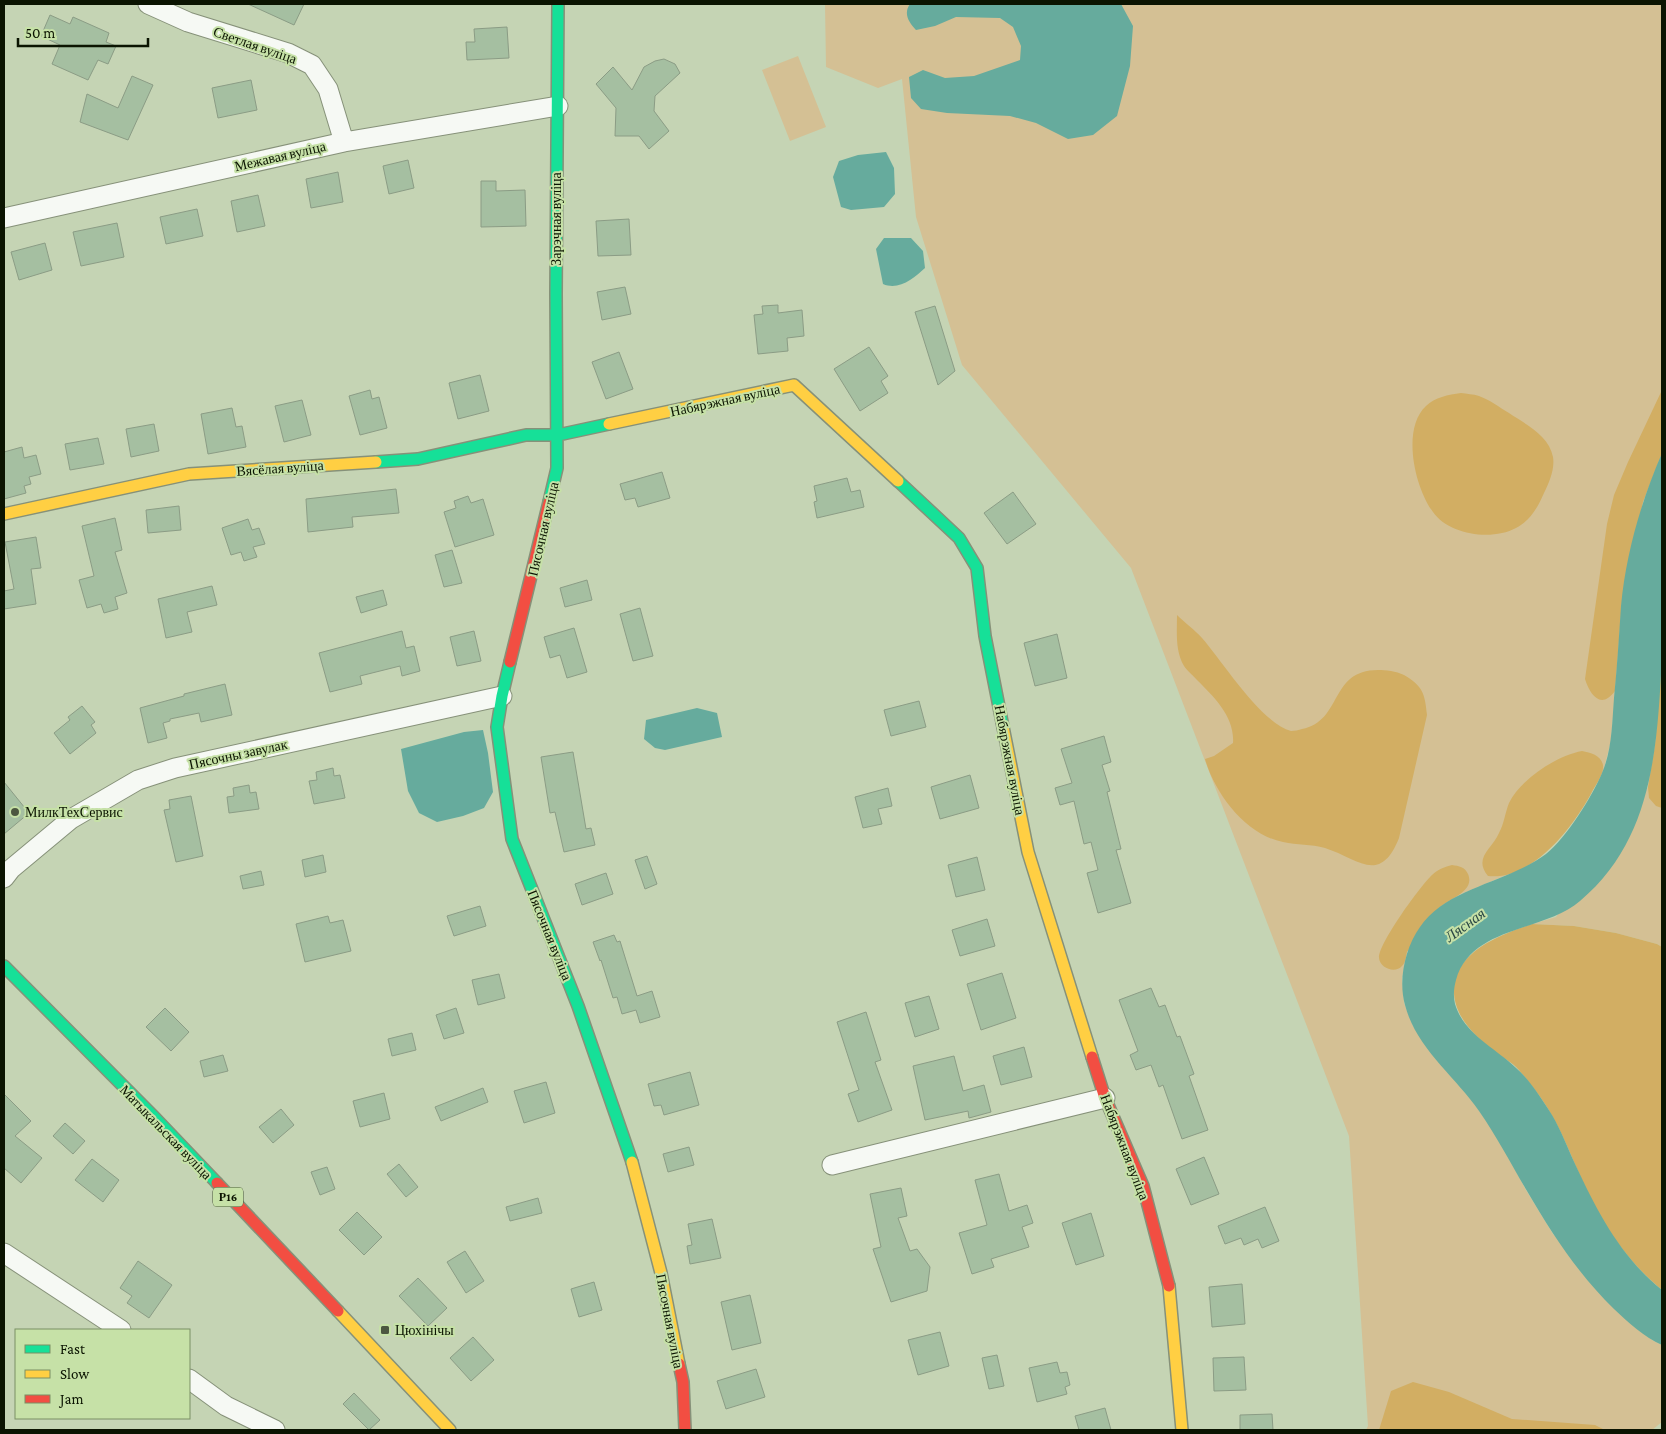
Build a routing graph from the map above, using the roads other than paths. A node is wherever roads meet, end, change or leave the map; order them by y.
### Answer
1 (148, 4) edge
2 (558, 4) edge
3 (558, 106) junction
4 (344, 142) junction
5 (4, 218) edge
6 (558, 435) junction
7 (4, 514) edge
8 (502, 696) junction
9 (4, 878) edge
10 (4, 966) edge
11 (1105, 1098) junction
12 (832, 1165) dead end
13 (4, 1253) edge
14 (119, 1329) edge
15 (190, 1380) edge
16 (275, 1430) edge
17 (450, 1430) edge
18 (684, 1430) edge
19 (1182, 1430) edge

1 - 4 street, Светлая вуліца
2 - 3 street, Зарэчная вуліца
3 - 4 street, Межавая вуліца
3 - 6 street, Зарэчная вуліца
4 - 5 street, Межавая вуліца
6 - 7 street, Вясёлая вуліца
6 - 8 street, Пясочная вуліца
6 - 11 street, Набярэжная вуліца
8 - 9 street, Пясочны завулак
8 - 18 street, Пясочная вуліца
10 - 17 street, Матыкальская вуліца / Р16
11 - 12 street
11 - 19 street, Набярэжная вуліца
13 - 14 street
15 - 16 street

